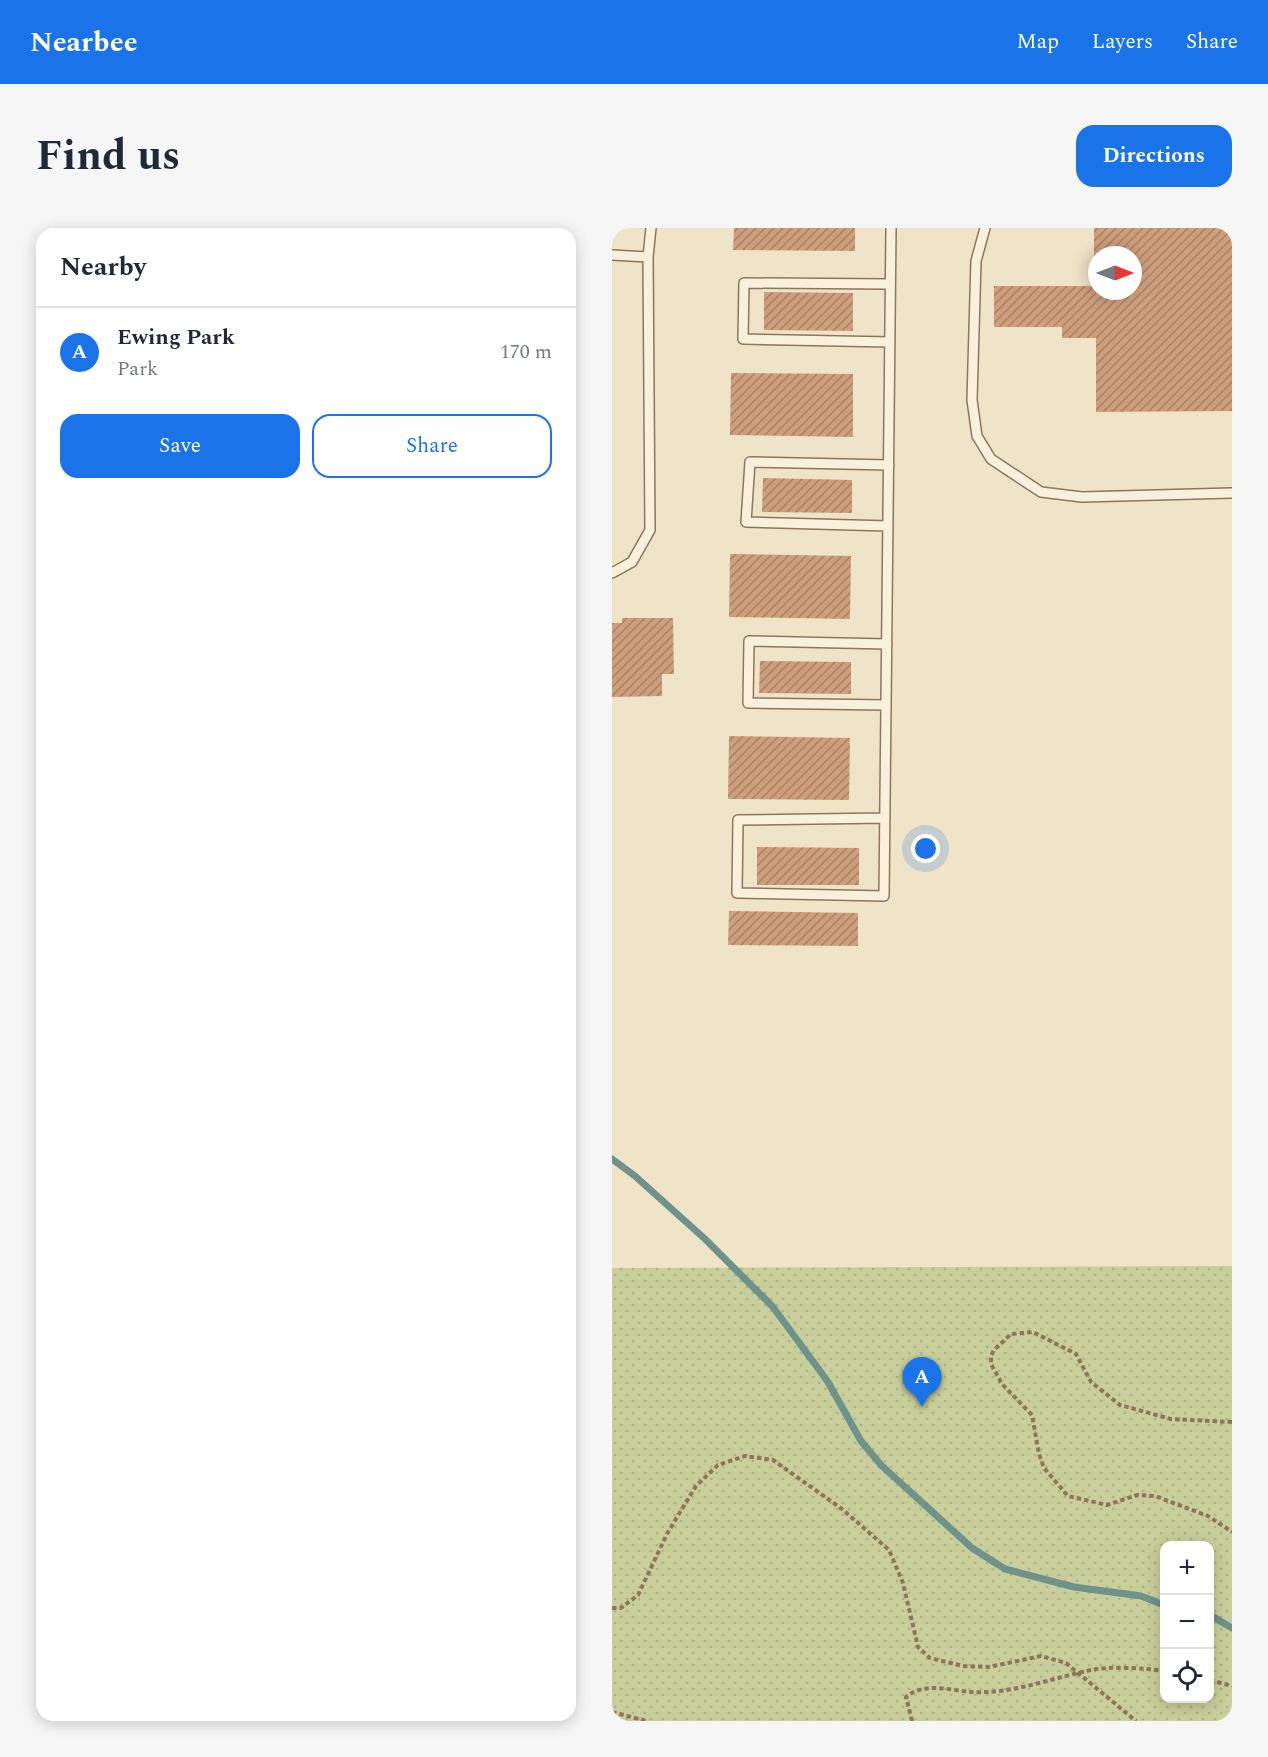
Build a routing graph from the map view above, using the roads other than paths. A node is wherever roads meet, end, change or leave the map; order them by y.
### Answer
1 (651, 228) edge
2 (891, 228) edge
3 (985, 228) edge
4 (612, 255) edge
5 (648, 257) junction
6 (890, 284) junction
7 (890, 342) junction
8 (889, 465) junction
9 (1232, 493) edge
10 (888, 525) junction
11 (612, 573) edge
12 (887, 644) junction
13 (886, 705) junction
14 (885, 818) junction

1 - 5 lane
2 - 6 lane
3 - 9 lane
4 - 5 lane
5 - 11 lane
6 - 7 lane
6 - 7 lane
7 - 8 lane
8 - 10 lane
8 - 10 lane
10 - 12 lane
12 - 13 lane
12 - 13 lane
13 - 14 lane
14 - 14 lane

